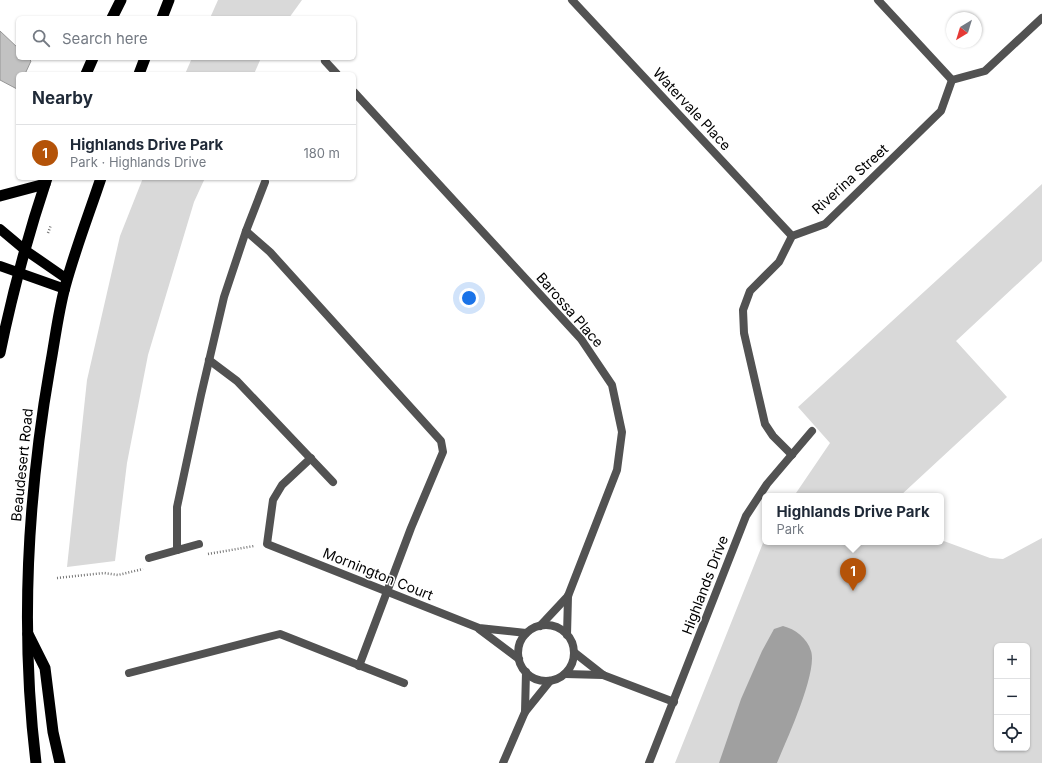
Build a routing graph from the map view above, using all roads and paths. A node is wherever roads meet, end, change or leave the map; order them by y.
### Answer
1 (121, 0) edge
2 (169, 0) edge
3 (572, 0) edge
4 (878, 0) edge
5 (113, 16) edge
6 (163, 16) edge
7 (1042, 18) edge
8 (92, 60) edge
9 (144, 60) edge
10 (325, 61) dead end
11 (87, 72) edge
12 (140, 72) edge
13 (335, 72) edge
14 (952, 80) junction
15 (356, 94) edge
16 (100, 180) edge
17 (46, 181) edge
18 (265, 182) dead end
19 (0, 196) edge
20 (50, 225) dead end
21 (0, 229) edge
22 (246, 232) junction
23 (48, 233) dead end
24 (792, 236) junction
25 (25, 250) junction
26 (0, 266) edge
27 (19, 273) junction
28 (66, 284) junction
29 (0, 353) edge
30 (209, 360) junction
31 (812, 431) dead end
32 (792, 455) junction
33 (311, 458) junction
34 (333, 482) dead end
35 (199, 544) dead end
36 (177, 550) junction
37 (148, 558) dead end
38 (387, 592) junction
39 (568, 596) junction
40 (540, 626) junction
41 (479, 628) junction
42 (26, 630) junction
43 (526, 634) junction
44 (567, 635) junction
45 (575, 653) junction
46 (519, 659) junction
47 (359, 666) junction
48 (526, 672) junction
49 (129, 673) dead end
50 (565, 674) junction
51 (603, 675) junction
52 (550, 681) junction
53 (404, 683) dead end
54 (674, 702) junction
55 (525, 712) junction
56 (36, 763) edge
57 (60, 763) edge
58 (504, 763) edge
59 (649, 763) edge

1 - 5 highway
2 - 6 highway
3 - 24 street, Watervale Place
4 - 14 street
7 - 14 street
8 - 11 highway
9 - 12 highway
10 - 13 street
14 - 24 street, Riverina Street
15 - 39 street, Barossa Place
16 - 28 highway, Beaudesert Road
17 - 19 highway
17 - 25 highway
18 - 22 street
20 - 23 path
21 - 25 main road
22 - 30 street
22 - 38 street
24 - 32 street
25 - 27 highway
25 - 28 main road
26 - 27 main road
27 - 28 main road
27 - 29 highway
28 - 42 highway, Beaudesert Road
30 - 33 street
30 - 36 street
31 - 32 street, Highlands Drive
32 - 54 street, Highlands Drive
33 - 34 street
33 - 38 street, Mornington Court
35 - 36 street
36 - 37 street
38 - 41 street, Mornington Court
38 - 47 street
39 - 40 street, Barossa Place
39 - 44 street, Barossa Place
40 - 43 street
40 - 44 street
41 - 43 street, Mornington Court
41 - 46 street, Mornington Court
42 - 56 highway, Beaudesert Road
42 - 57 highway
43 - 46 street
44 - 45 street
45 - 50 street
45 - 51 street
46 - 48 street
47 - 49 street
47 - 53 street
48 - 52 street
48 - 55 street
50 - 51 street
50 - 52 street
51 - 54 street
52 - 55 street
54 - 59 street, Highlands Drive
55 - 58 street

